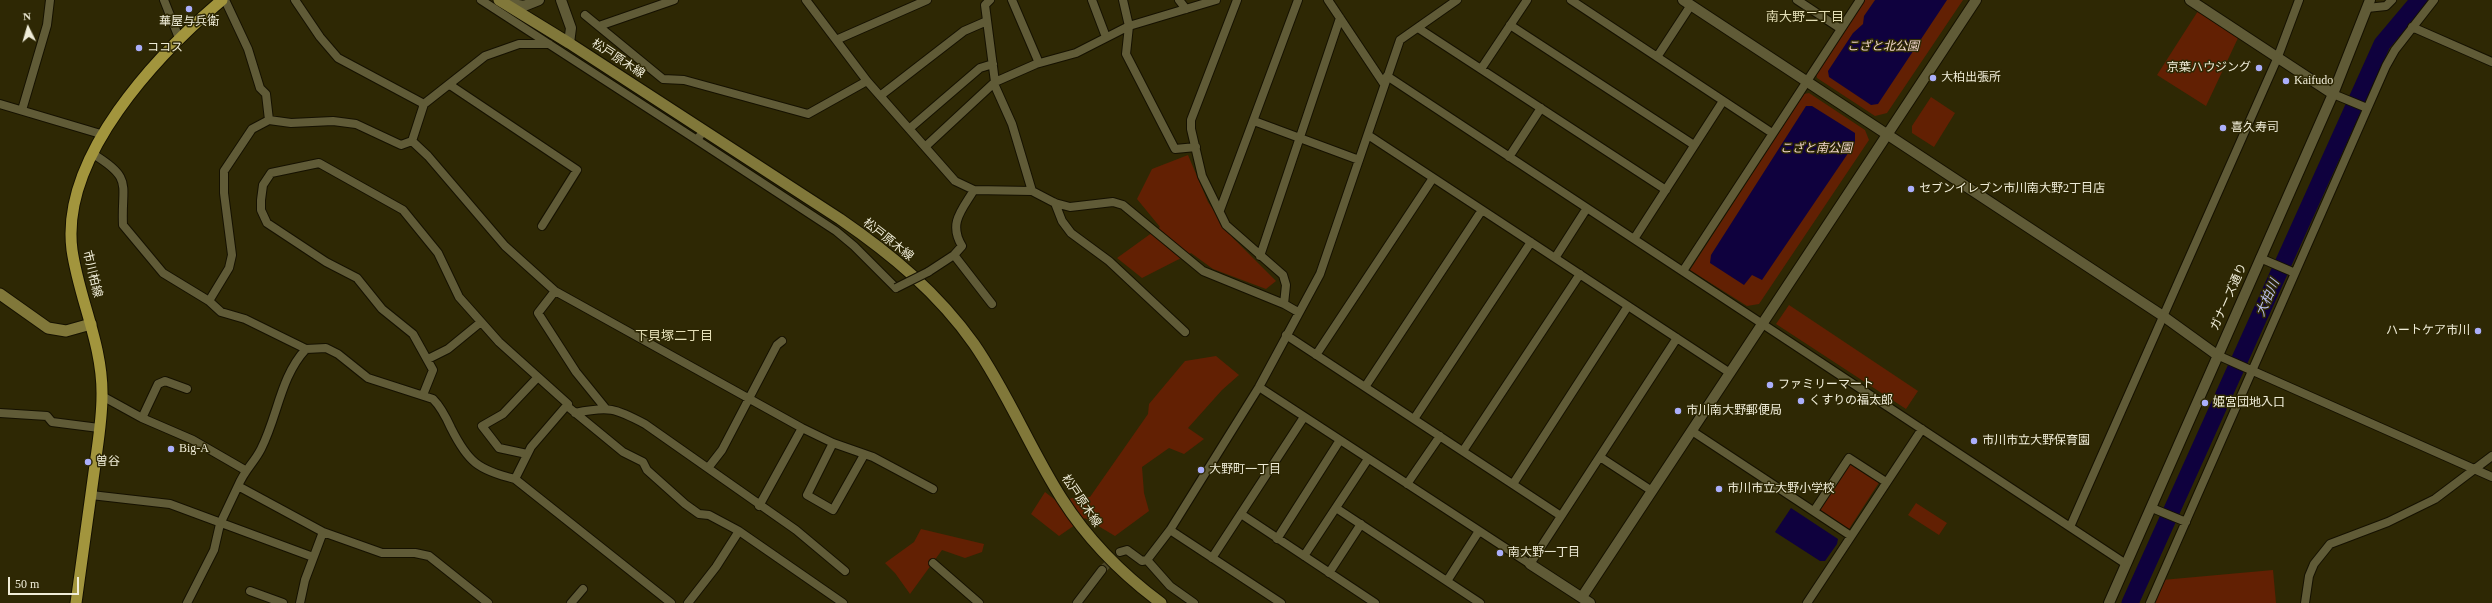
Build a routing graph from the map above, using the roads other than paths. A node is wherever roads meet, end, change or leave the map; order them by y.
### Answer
1 (50, 0) edge
2 (164, 0) edge
3 (223, 0) edge
4 (295, 0) edge
5 (481, 0) edge
6 (499, 0) edge
7 (539, 0) edge
8 (561, 0) edge
9 (674, 0) edge
10 (927, 0) edge
11 (990, 0) edge
12 (1012, 0) edge
13 (1092, 0) edge
14 (1123, 0) edge
15 (1179, 0) edge
16 (1216, 0) edge
17 (1236, 0) edge
18 (1298, 0) edge
19 (1328, 0) edge
20 (1527, 0) edge
21 (1571, 0) edge
22 (1798, 0) edge
23 (1860, 0) edge
24 (1976, 0) edge
25 (2190, 0) edge
26 (2299, 0) edge
27 (2392, 0) edge
28 (2434, 0) edge
29 (809, 1) edge
30 (1452, 1) edge
31 (1687, 2) edge
32 (2369, 4) edge
33 (1186, 9) junction
34 (585, 15) dead end
35 (1340, 18) junction
36 (987, 21) junction
37 (1510, 25) junction
38 (599, 26) junction
39 (1129, 26) junction
40 (1418, 28) junction
41 (2412, 28) junction
42 (1841, 29) junction
43 (1106, 36) junction
44 (179, 38) junction
45 (836, 40) junction
46 (569, 42) junction
47 (549, 44) junction
48 (1657, 57) junction
49 (2277, 59) junction
50 (2492, 62) edge
51 (1039, 63) junction
52 (993, 64) junction
53 (1481, 69) junction
54 (867, 80) junction
55 (1386, 80) junction
56 (995, 82) junction
57 (1805, 82) junction
58 (450, 85) junction
59 (2333, 94) junction
60 (880, 96) junction
61 (1723, 101) junction
62 (0, 104) edge
63 (424, 104) junction
64 (1541, 108) junction
65 (2368, 108) junction
66 (22, 110) junction
67 (269, 120) junction
68 (1254, 121) junction
69 (909, 129) junction
70 (704, 130) junction
71 (1772, 133) junction
72 (1887, 134) junction
73 (104, 135) junction
74 (1368, 135) junction
75 (1299, 138) junction
76 (697, 140) junction
77 (412, 141) junction
78 (1694, 145) junction
79 (925, 147) junction
80 (1196, 147) junction
81 (93, 154) junction
82 (1508, 157) junction
83 (1359, 160) junction
84 (1433, 178) junction
85 (974, 190) junction
86 (1666, 190) junction
87 (1032, 191) junction
88 (1055, 203) junction
89 (1587, 208) junction
90 (1220, 210) junction
91 (1482, 210) junction
92 (542, 226) dead end
93 (1634, 239) junction
94 (1531, 242) junction
95 (954, 254) junction
96 (1260, 256) junction
97 (1555, 258) junction
98 (2264, 260) junction
99 (1684, 271) junction
100 (2293, 273) junction
101 (1580, 274) junction
102 (555, 291) junction
103 (0, 294) edge
104 (209, 301) junction
105 (992, 304) dead end
106 (1284, 304) junction
107 (1628, 306) junction
108 (1298, 312) junction
109 (2163, 316) junction
110 (481, 322) junction
111 (91, 324) junction
112 (1763, 324) junction
113 (1185, 332) dead end
114 (1286, 335) junction
115 (1677, 338) junction
116 (782, 341) dead end
117 (306, 350) junction
118 (1316, 355) junction
119 (2217, 355) junction
120 (428, 358) junction
121 (2252, 372) junction
122 (1730, 373) junction
123 (538, 377) junction
124 (1259, 387) junction
125 (1365, 387) junction
126 (187, 390) dead end
127 (423, 395) junction
128 (102, 396) junction
129 (749, 400) junction
130 (567, 406) junction
131 (606, 409) junction
132 (0, 413) edge
133 (575, 413) junction
134 (1304, 417) junction
135 (142, 418) junction
136 (1414, 419) junction
137 (99, 428) junction
138 (802, 428) junction
139 (1922, 429) junction
140 (1692, 431) junction
141 (1440, 436) junction
142 (1340, 440) junction
143 (834, 443) junction
144 (1463, 451) junction
145 (527, 454) junction
146 (864, 455) junction
147 (2492, 456) edge
148 (1600, 457) junction
149 (1368, 458) junction
150 (708, 468) junction
151 (245, 470) junction
152 (2474, 470) junction
153 (2492, 477) edge
154 (515, 479) junction
155 (1886, 482) junction
156 (1407, 484) junction
157 (1513, 484) junction
158 (238, 486) junction
159 (933, 489) dead end
160 (1652, 491) junction
161 (91, 495) junction
162 (760, 506) junction
163 (1336, 508) junction
164 (2152, 508) junction
165 (1814, 511) junction
166 (1241, 514) junction
167 (1561, 516) junction
168 (2186, 522) junction
169 (220, 524) junction
170 (1361, 524) junction
171 (2070, 527) junction
172 (1170, 530) junction
173 (739, 531) junction
174 (1479, 531) junction
175 (323, 532) junction
176 (1851, 536) junction
177 (1277, 539) junction
178 (1120, 552) dead end
179 (1304, 556) junction
180 (313, 557) junction
181 (1212, 558) junction
182 (1147, 560) junction
183 (933, 563) dead end
184 (1530, 564) junction
185 (2126, 564) junction
186 (845, 570) dead end
187 (1102, 570) tunnel mouth
188 (1329, 573) junction
189 (1447, 581) junction
190 (583, 589) dead end
191 (250, 591) dead end
192 (1586, 600) edge
193 (190, 602) edge
194 (1373, 602) edge
195 (76, 603) edge
196 (283, 603) edge
197 (300, 603) edge
198 (488, 603) edge
199 (571, 603) edge
200 (671, 603) edge
201 (688, 603) edge
202 (843, 603) edge
203 (979, 603) edge
204 (1077, 603) edge
205 (1161, 603) edge
206 (1194, 603) edge
207 (1281, 603) edge
208 (1480, 603) edge
209 (1807, 603) edge
210 (2109, 603) edge
211 (2150, 603) edge
212 (2306, 603) edge

1 - 66 street
2 - 44 street
3 - 44 main road, 市川柏線
3 - 67 street
4 - 63 street
5 - 47 street
6 - 7 street
6 - 46 main road, 松戸原木線
8 - 46 street
9 - 38 street
10 - 45 street
11 - 36 street
12 - 51 street
13 - 43 street
14 - 39 street
15 - 33 street
16 - 33 street
17 - 80 street
18 - 68 street
19 - 35 street
20 - 37 street
21 - 48 street
22 - 42 street
23 - 42 street
24 - 72 street
25 - 49 street
26 - 49 street
27 - 32 street
28 - 41 street
29 - 45 street
30 - 40 street
31 - 48 street
31 - 57 street
32 - 59 street, ガナーズ通り
33 - 39 street
34 - 38 street
35 - 55 street
35 - 75 street
36 - 52 street
36 - 60 street
37 - 53 street
37 - 78 street
38 - 54 street
39 - 43 street
39 - 80 street
40 - 53 street
40 - 55 street
41 - 50 street
41 - 65 street
42 - 57 street
43 - 51 street
44 - 73 main road, 市川柏線
45 - 54 street
46 - 70 main road, 松戸原木線
47 - 58 street
47 - 76 street
48 - 61 street
49 - 59 street
49 - 109 street
51 - 56 street
52 - 56 street
52 - 69 street
53 - 64 street
54 - 60 street
55 - 74 street
55 - 82 street
56 - 79 street
56 - 87 street
57 - 71 street
57 - 72 street
58 - 63 street
58 - 92 street
59 - 65 street
59 - 98 street, ガナーズ通り
60 - 69 street
61 - 71 street
61 - 78 street
62 - 66 street
63 - 77 street
64 - 82 street
64 - 86 street
65 - 100 street
66 - 73 street
67 - 77 street
67 - 104 street
68 - 75 street
68 - 90 street
69 - 79 street
70 - 76 street
70 - 205 main road, 松戸原木線
71 - 99 street
72 - 109 street
72 - 112 street
73 - 81 main road, 市川柏線
74 - 83 street
74 - 84 street
75 - 83 street
75 - 96 street
76 - 95 street, bridge
77 - 102 street
78 - 86 street
79 - 85 street
80 - 90 street
81 - 104 street
81 - 111 main road, 市川柏線
82 - 89 street
83 - 108 street
84 - 91 street
84 - 118 street
85 - 87 street
85 - 95 street
86 - 93 street
87 - 88 street
88 - 106 street
88 - 113 street
89 - 93 street
89 - 97 street
90 - 96 street
91 - 94 street
91 - 125 street
93 - 99 street
94 - 97 street
94 - 136 street
95 - 105 street
96 - 106 street
97 - 101 street
98 - 100 street
98 - 119 street, ガナーズ通り
99 - 112 street
100 - 121 street
101 - 107 street
101 - 144 street
102 - 129 street
102 - 131 street
103 - 111 main road
104 - 117 street
106 - 108 street
107 - 115 street
107 - 157 street
108 - 114 street
109 - 119 street
109 - 171 street
110 - 120 street
110 - 120 street
110 - 123 street
111 - 128 main road, 市川柏線
112 - 122 street
112 - 139 street
114 - 118 street
114 - 124 street
115 - 122 street
115 - 148 street
116 - 129 street
117 - 127 street
117 - 151 street
118 - 125 street
119 - 121 street
119 - 164 street, ガナーズ通り
120 - 127 street
121 - 152 street
121 - 168 street
122 - 140 street
123 - 130 street
123 - 145 street
124 - 134 street
124 - 172 street
125 - 136 street
126 - 135 street
127 - 154 street
128 - 135 street
128 - 137 main road, 市川柏線
129 - 138 street
129 - 150 street
130 - 133 street
130 - 145 street
131 - 133 street
131 - 150 street
132 - 137 street
133 - 173 street
134 - 142 street
134 - 166 street
135 - 151 street
136 - 141 street
137 - 161 main road, 市川柏線
138 - 143 street
138 - 162 street
139 - 155 street
139 - 171 street
140 - 160 street
140 - 165 street
141 - 144 street
141 - 156 street
142 - 149 street
142 - 177 street
143 - 146 street
143 - 146 street
144 - 157 street
145 - 154 street
146 - 159 street
147 - 152 street
148 - 160 street
148 - 167 street
149 - 156 street
149 - 163 street
150 - 162 street
151 - 158 street
152 - 153 street
152 - 212 street
154 - 200 street
155 - 165 street
155 - 176 street
156 - 174 street
157 - 167 street
158 - 169 street
158 - 175 street
160 - 192 street
161 - 169 street
161 - 195 main road, 市川柏線
162 - 186 street
163 - 170 street
163 - 179 street
164 - 168 street
164 - 185 street, ガナーズ通り
165 - 176 street
166 - 177 street
166 - 181 street
167 - 184 street
168 - 211 street
169 - 180 street
169 - 193 street
170 - 188 street
170 - 189 street
171 - 185 street
172 - 181 street
172 - 182 street
173 - 201 street
173 - 202 street
174 - 184 street
174 - 189 street
175 - 180 street
175 - 198 street
176 - 209 street
177 - 179 street
178 - 182 street
179 - 188 street
180 - 197 street
181 - 207 street
182 - 206 street
183 - 203 street
184 - 192 street
185 - 210 street, ガナーズ通り
187 - 204 street
188 - 194 street
189 - 208 street
190 - 199 street
191 - 196 street

